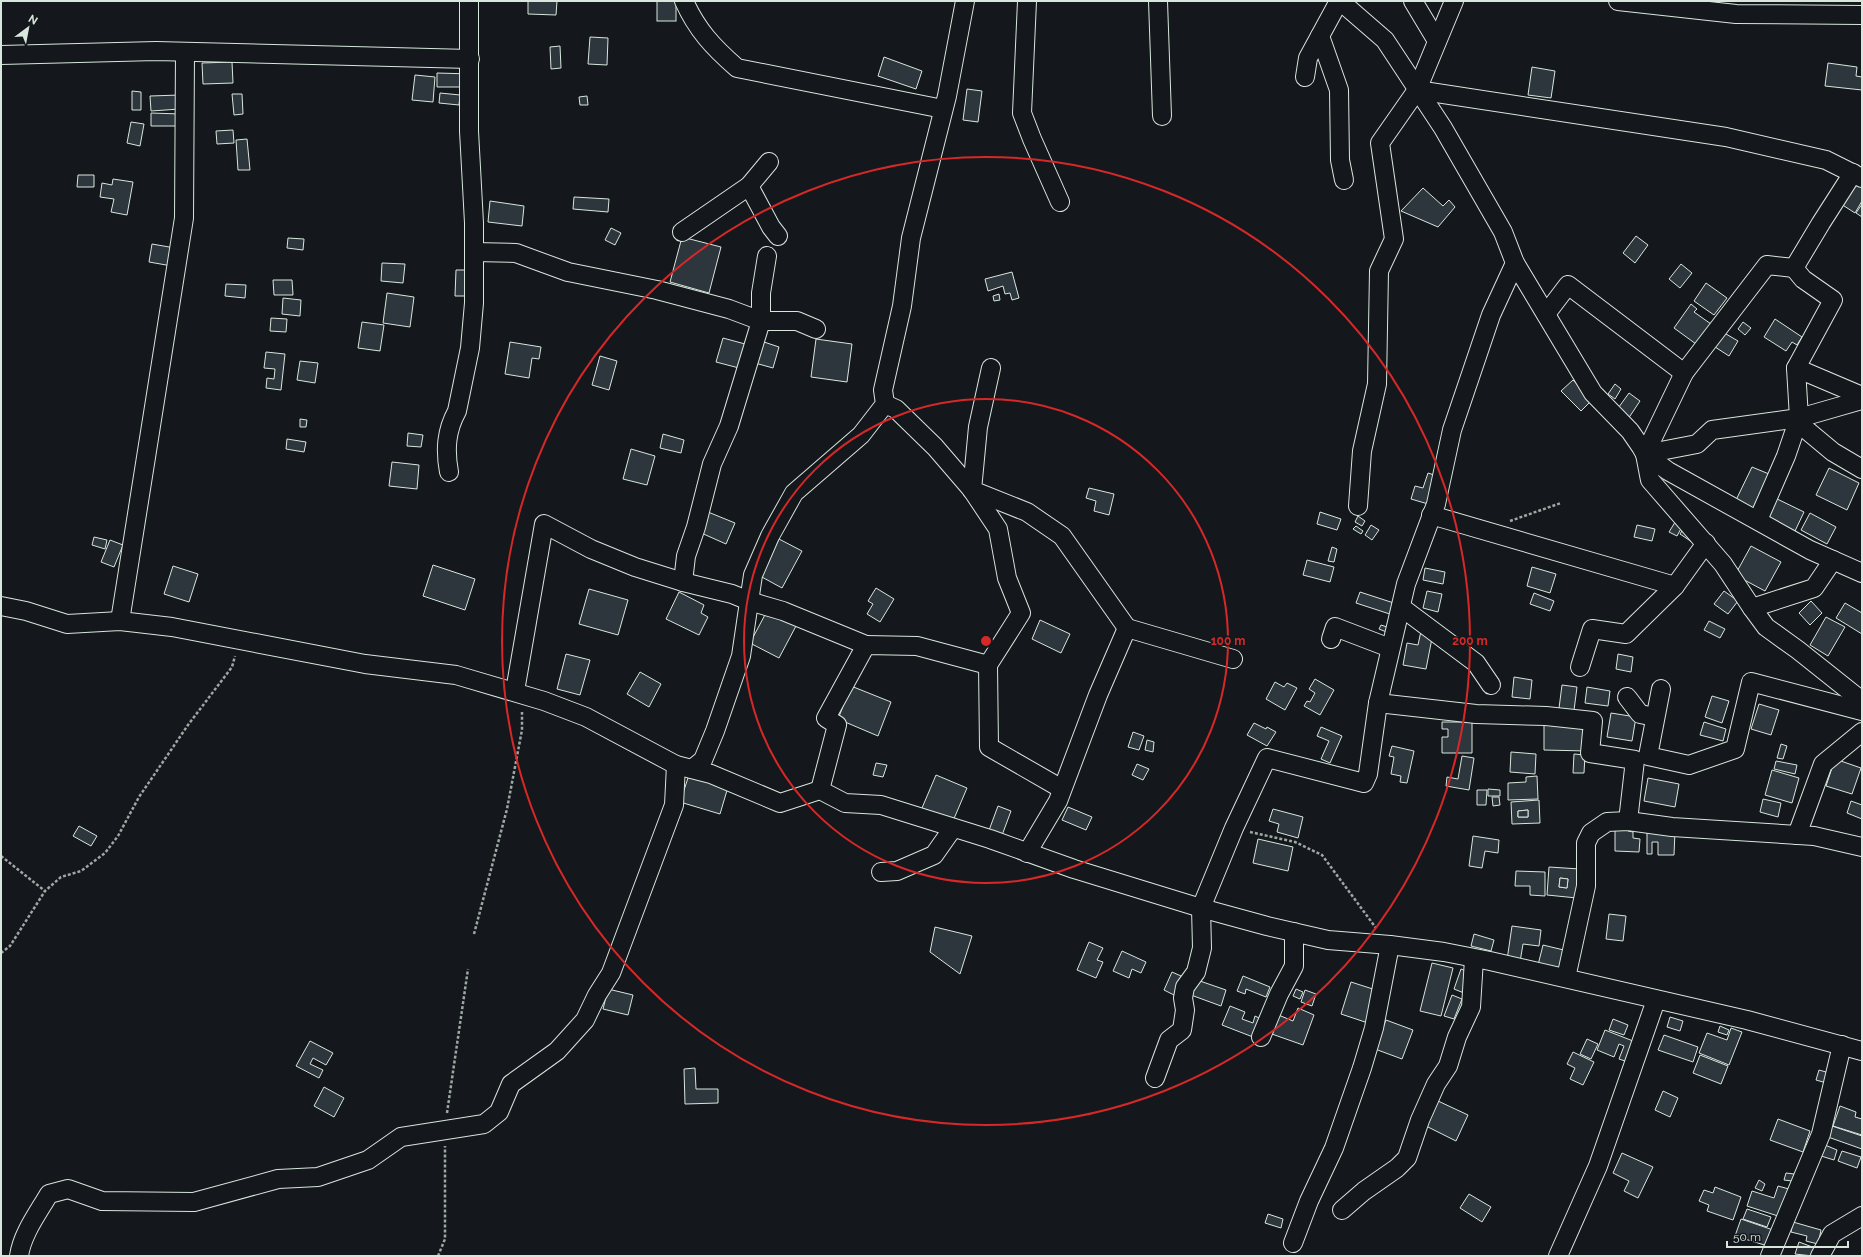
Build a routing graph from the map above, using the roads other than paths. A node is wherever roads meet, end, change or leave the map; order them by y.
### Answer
1 (468, 1) edge
2 (684, 1) edge
3 (965, 1) edge
4 (1027, 1) edge
5 (1158, 1) edge
6 (1413, 1) edge
7 (1454, 1) edge
8 (1618, 1) edge
9 (1345, 3) edge
10 (1862, 15) edge
11 (1320, 36) junction
12 (1437, 41) junction
13 (186, 52) junction
14 (1, 55) edge
15 (470, 60) junction
16 (1305, 77) dead end
17 (1417, 90) junction
18 (943, 109) junction
19 (1162, 116) dead end
20 (769, 162) dead end
21 (1858, 176) edge
22 (1344, 180) dead end
23 (750, 186) junction
24 (1060, 202) dead end
25 (682, 232) dead end
26 (778, 236) dead end
27 (474, 252) junction
28 (767, 256) dead end
29 (1515, 263) junction
30 (1794, 268) junction
31 (1546, 314) junction
32 (761, 321) junction
33 (816, 329) dead end
34 (992, 368) dead end
35 (1796, 368) junction
36 (1684, 373) junction
37 (1862, 396) edge
38 (1862, 400) edge
39 (885, 404) junction
40 (1798, 420) junction
41 (1645, 454) junction
42 (1862, 470) edge
43 (448, 472) dead end
44 (972, 490) junction
45 (1358, 506) dead end
46 (1432, 515) junction
47 (1758, 520) junction
48 (1706, 543) junction
49 (1833, 560) junction
50 (1862, 573) edge
51 (683, 582) junction
52 (1676, 586) junction
53 (749, 601) junction
54 (1, 606) edge
55 (1401, 607) junction
56 (1752, 608) junction
57 (120, 620) junction
58 (1127, 628) junction
59 (1331, 639) dead end
60 (866, 645) junction
61 (1390, 648) junction
62 (1233, 659) dead end
63 (988, 665) junction
64 (1580, 667) dead end
65 (1491, 685) dead end
66 (1661, 689) dead end
67 (518, 692) junction
68 (1627, 697) dead end
69 (1862, 701) edge
70 (1378, 703) junction
71 (1862, 711) edge
72 (1655, 717) junction
73 (1862, 732) edge
74 (1642, 758) junction
75 (684, 767) junction
76 (1062, 789) junction
77 (820, 790) junction
78 (1628, 821) junction
79 (953, 828) junction
80 (1797, 835) junction
81 (1862, 846) edge
82 (1027, 853) junction
83 (881, 872) dead end
84 (1201, 908) junction
85 (1294, 932) junction
86 (1390, 945) junction
87 (1474, 959) junction
88 (1566, 978) junction
89 (1656, 1000) junction
90 (1262, 1037) dead end
91 (1842, 1045) junction
92 (1862, 1050) edge
93 (1155, 1078) dead end
94 (1342, 1210) dead end
95 (1862, 1216) edge
96 (1293, 1243) dead end
97 (19, 1256) edge
98 (1558, 1256) edge
99 (1770, 1256) edge
100 (1820, 1256) edge

1 - 15 street
2 - 18 street
3 - 18 street
4 - 24 street
5 - 19 street
6 - 12 street
7 - 12 street
8 - 10 street
9 - 11 street
9 - 17 street
11 - 16 street
11 - 22 street
12 - 17 street
13 - 14 street
13 - 15 street
13 - 57 street
15 - 27 street
17 - 21 street
17 - 29 street
17 - 45 street
18 - 39 street
20 - 23 street
21 - 30 street
23 - 25 street
23 - 26 street
27 - 32 street
27 - 43 street
28 - 32 street
29 - 31 street
29 - 46 street
30 - 35 street
30 - 36 street
31 - 36 street
31 - 41 street
32 - 33 street
32 - 51 street
34 - 44 street
35 - 37 street
35 - 40 street
36 - 41 street
38 - 40 street
39 - 44 street
39 - 53 street
40 - 41 street
40 - 42 street
40 - 47 street
41 - 47 street
41 - 48 street
44 - 58 street
44 - 63 street
46 - 52 street
46 - 55 street
47 - 49 street
48 - 52 street
48 - 56 street
49 - 50 street
49 - 56 street
51 - 53 street
51 - 67 street
52 - 64 street
53 - 60 street
53 - 75 street
54 - 57 street
55 - 61 street
55 - 65 street
56 - 69 street
57 - 67 street
58 - 62 street
58 - 76 street
59 - 61 street
60 - 63 street
60 - 77 street
61 - 70 street
63 - 76 street
66 - 72 street
67 - 75 street
68 - 72 street
70 - 74 street
70 - 84 street
71 - 74 street
72 - 74 street
73 - 80 street
74 - 78 street
75 - 77 street
75 - 97 street
76 - 82 street
77 - 79 street
78 - 80 street
78 - 88 street
79 - 82 street
79 - 83 street
80 - 81 street
82 - 84 street
84 - 85 street
84 - 93 street
85 - 86 street
85 - 90 street
86 - 87 street
86 - 96 street
87 - 88 street
87 - 94 street
88 - 89 street
89 - 91 street
89 - 98 street
91 - 92 street
91 - 99 street
95 - 100 street

